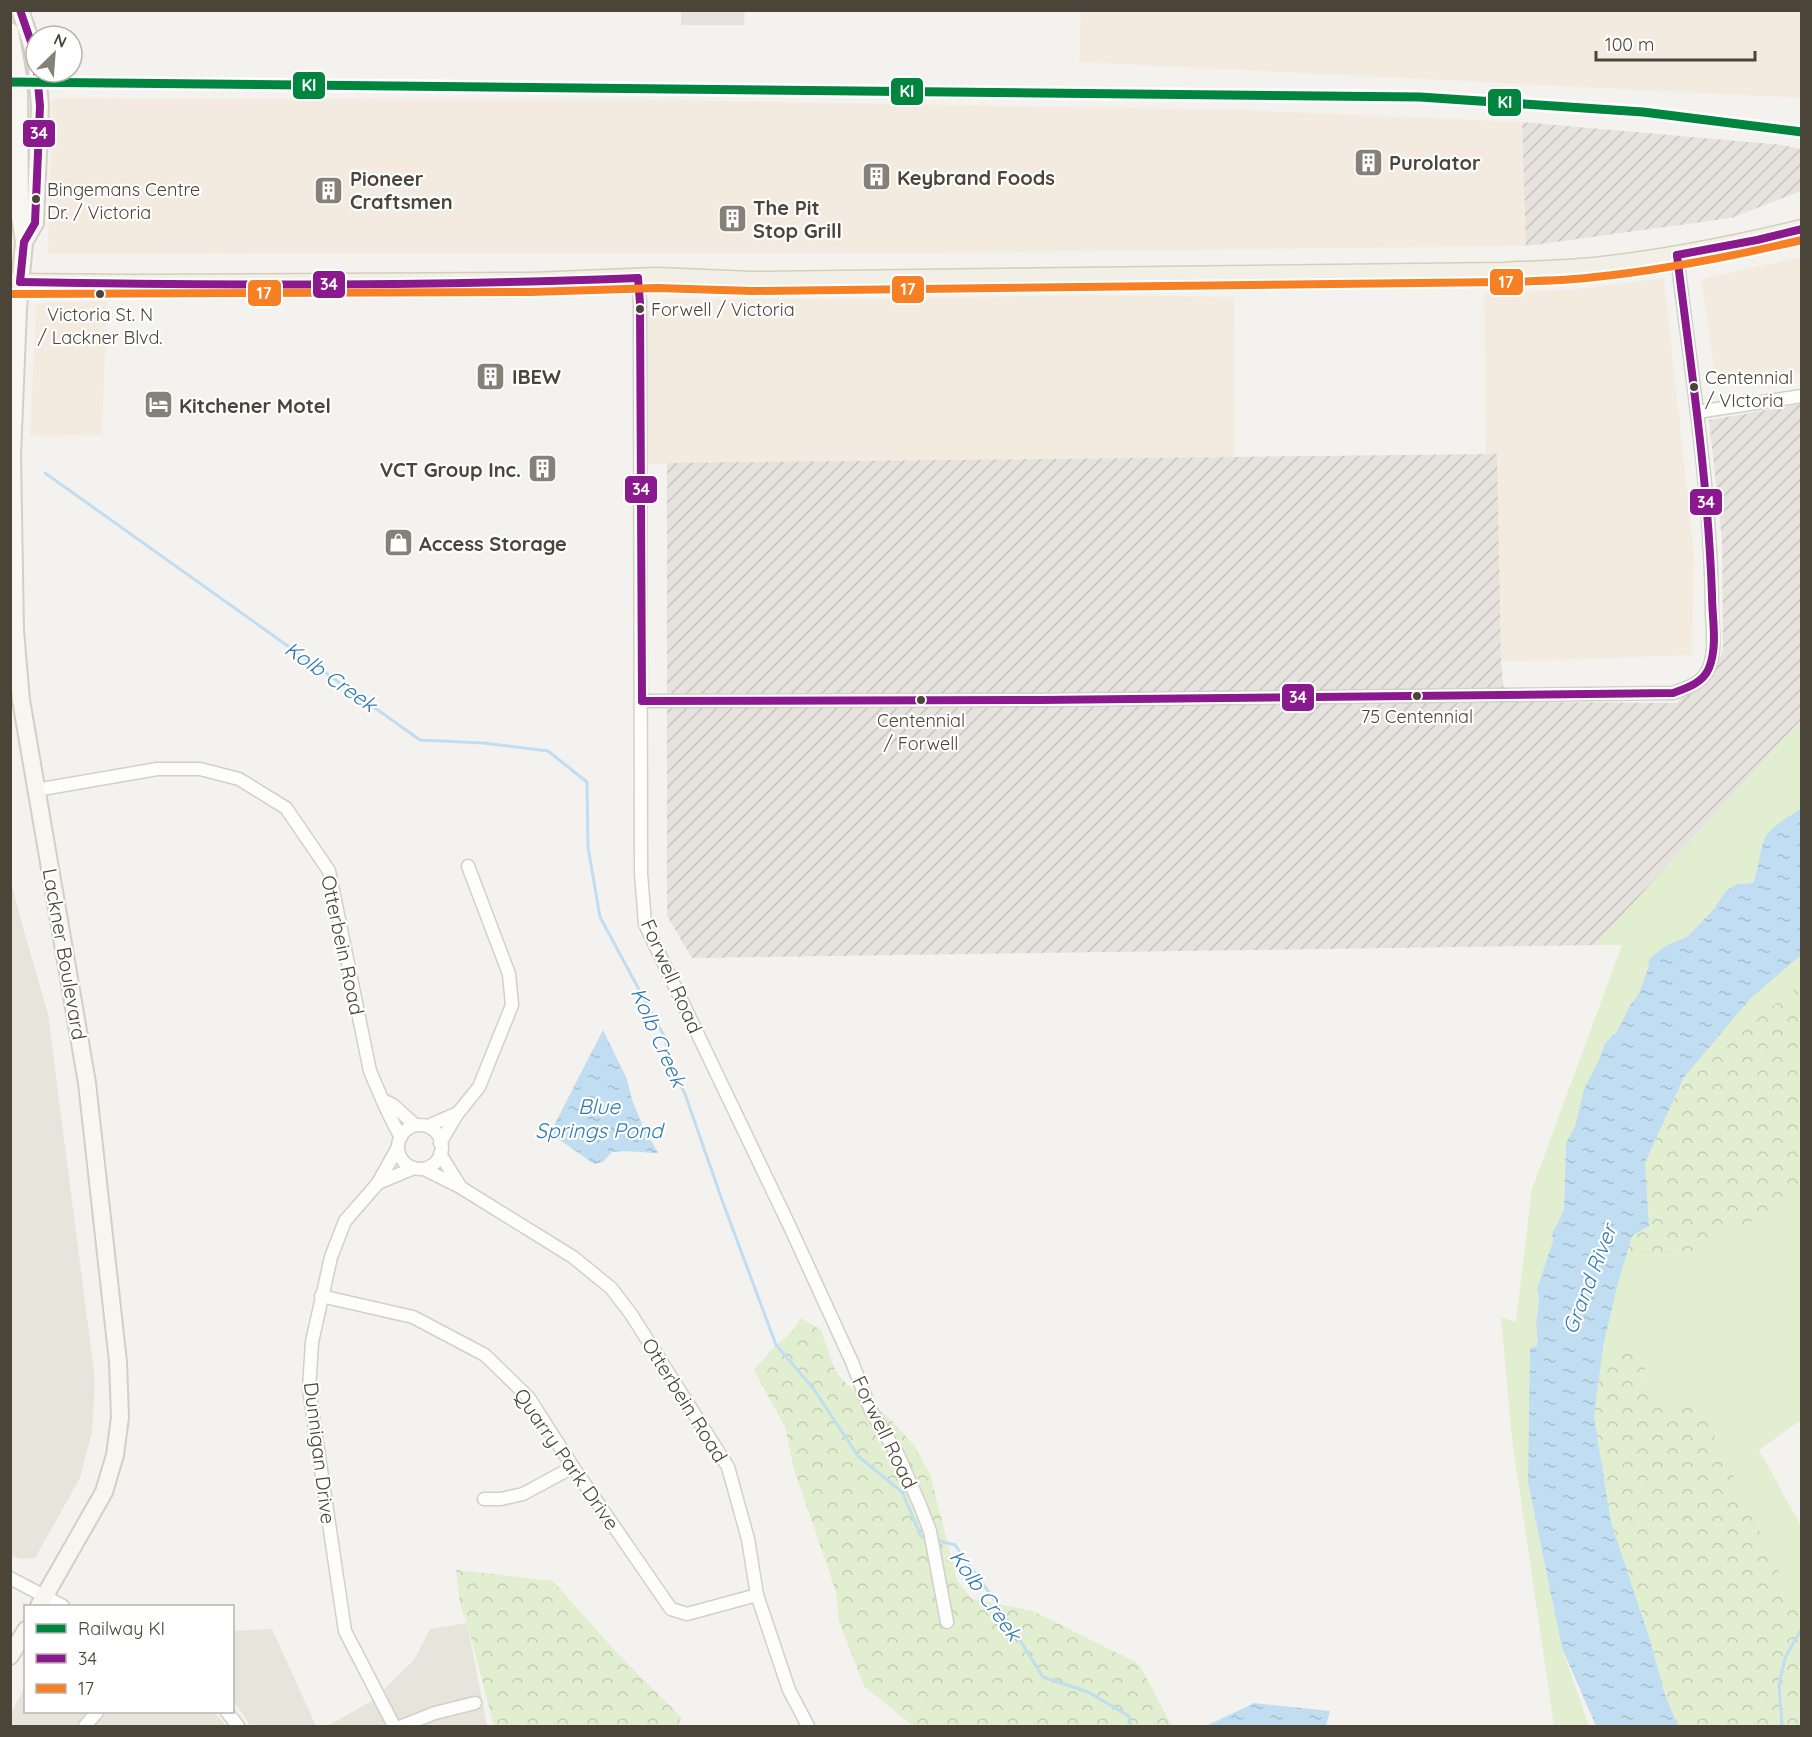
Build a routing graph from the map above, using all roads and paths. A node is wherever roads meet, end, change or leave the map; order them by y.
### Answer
1 (10, 32) edge
2 (38, 84) edge
3 (1802, 229) edge
4 (24, 242) junction
5 (1677, 255) junction
6 (638, 278) junction
7 (15, 283) edge
8 (1802, 396) edge
9 (1697, 412) junction
10 (642, 701) junction
11 (36, 790) junction
12 (468, 866) dead end
13 (383, 1100) junction
14 (458, 1113) junction
15 (415, 1125) junction
16 (428, 1126) junction
17 (400, 1142) junction
18 (440, 1149) junction
19 (419, 1168) junction
20 (378, 1183) junction
21 (460, 1186) junction
22 (321, 1296) junction
23 (573, 1467) junction
24 (484, 1499) dead end
25 (10, 1578) edge
26 (757, 1595) junction
27 (42, 1601) edge
28 (59, 1605) edge
29 (947, 1622) dead end
30 (24, 1633) edge
31 (10, 1656) edge
32 (475, 1703) dead end
33 (97, 1713) edge
34 (228, 1713) edge
35 (85, 1726) edge
36 (238, 1726) edge
37 (394, 1726) edge
38 (402, 1726) edge
39 (808, 1726) edge

1 - 4 main road
2 - 4 main road
3 - 5 main road
4 - 7 main road, Lackner Boulevard
5 - 6 main road
5 - 9 street
6 - 7 main road
6 - 10 street, Forwell Road
7 - 11 main road, Lackner Boulevard
8 - 9 street
9 - 10 street
10 - 29 street, Forwell Road
11 - 13 street, Otterbein Road
11 - 27 main road, Lackner Boulevard
12 - 14 street
13 - 15 street, Otterbein Road
13 - 17 street, Otterbein Road
14 - 16 street
14 - 18 street
15 - 16 street
15 - 17 street
16 - 18 street, Otterbein Road
17 - 19 street, Otterbein Road
17 - 20 street, Dunnigan Drive
18 - 19 street
18 - 21 street, Otterbein Road
19 - 20 street, Dunnigan Drive
19 - 21 street, Otterbein Road
20 - 22 street, Dunnigan Drive
21 - 26 street, Otterbein Road
22 - 23 street, Quarry Park Drive
22 - 37 street, Dunnigan Drive
23 - 24 street
23 - 26 street, Quarry Park Drive
25 - 27 street
26 - 39 street, Otterbein Road
27 - 28 street
30 - 31 main road
32 - 38 street
33 - 35 street
34 - 36 street

